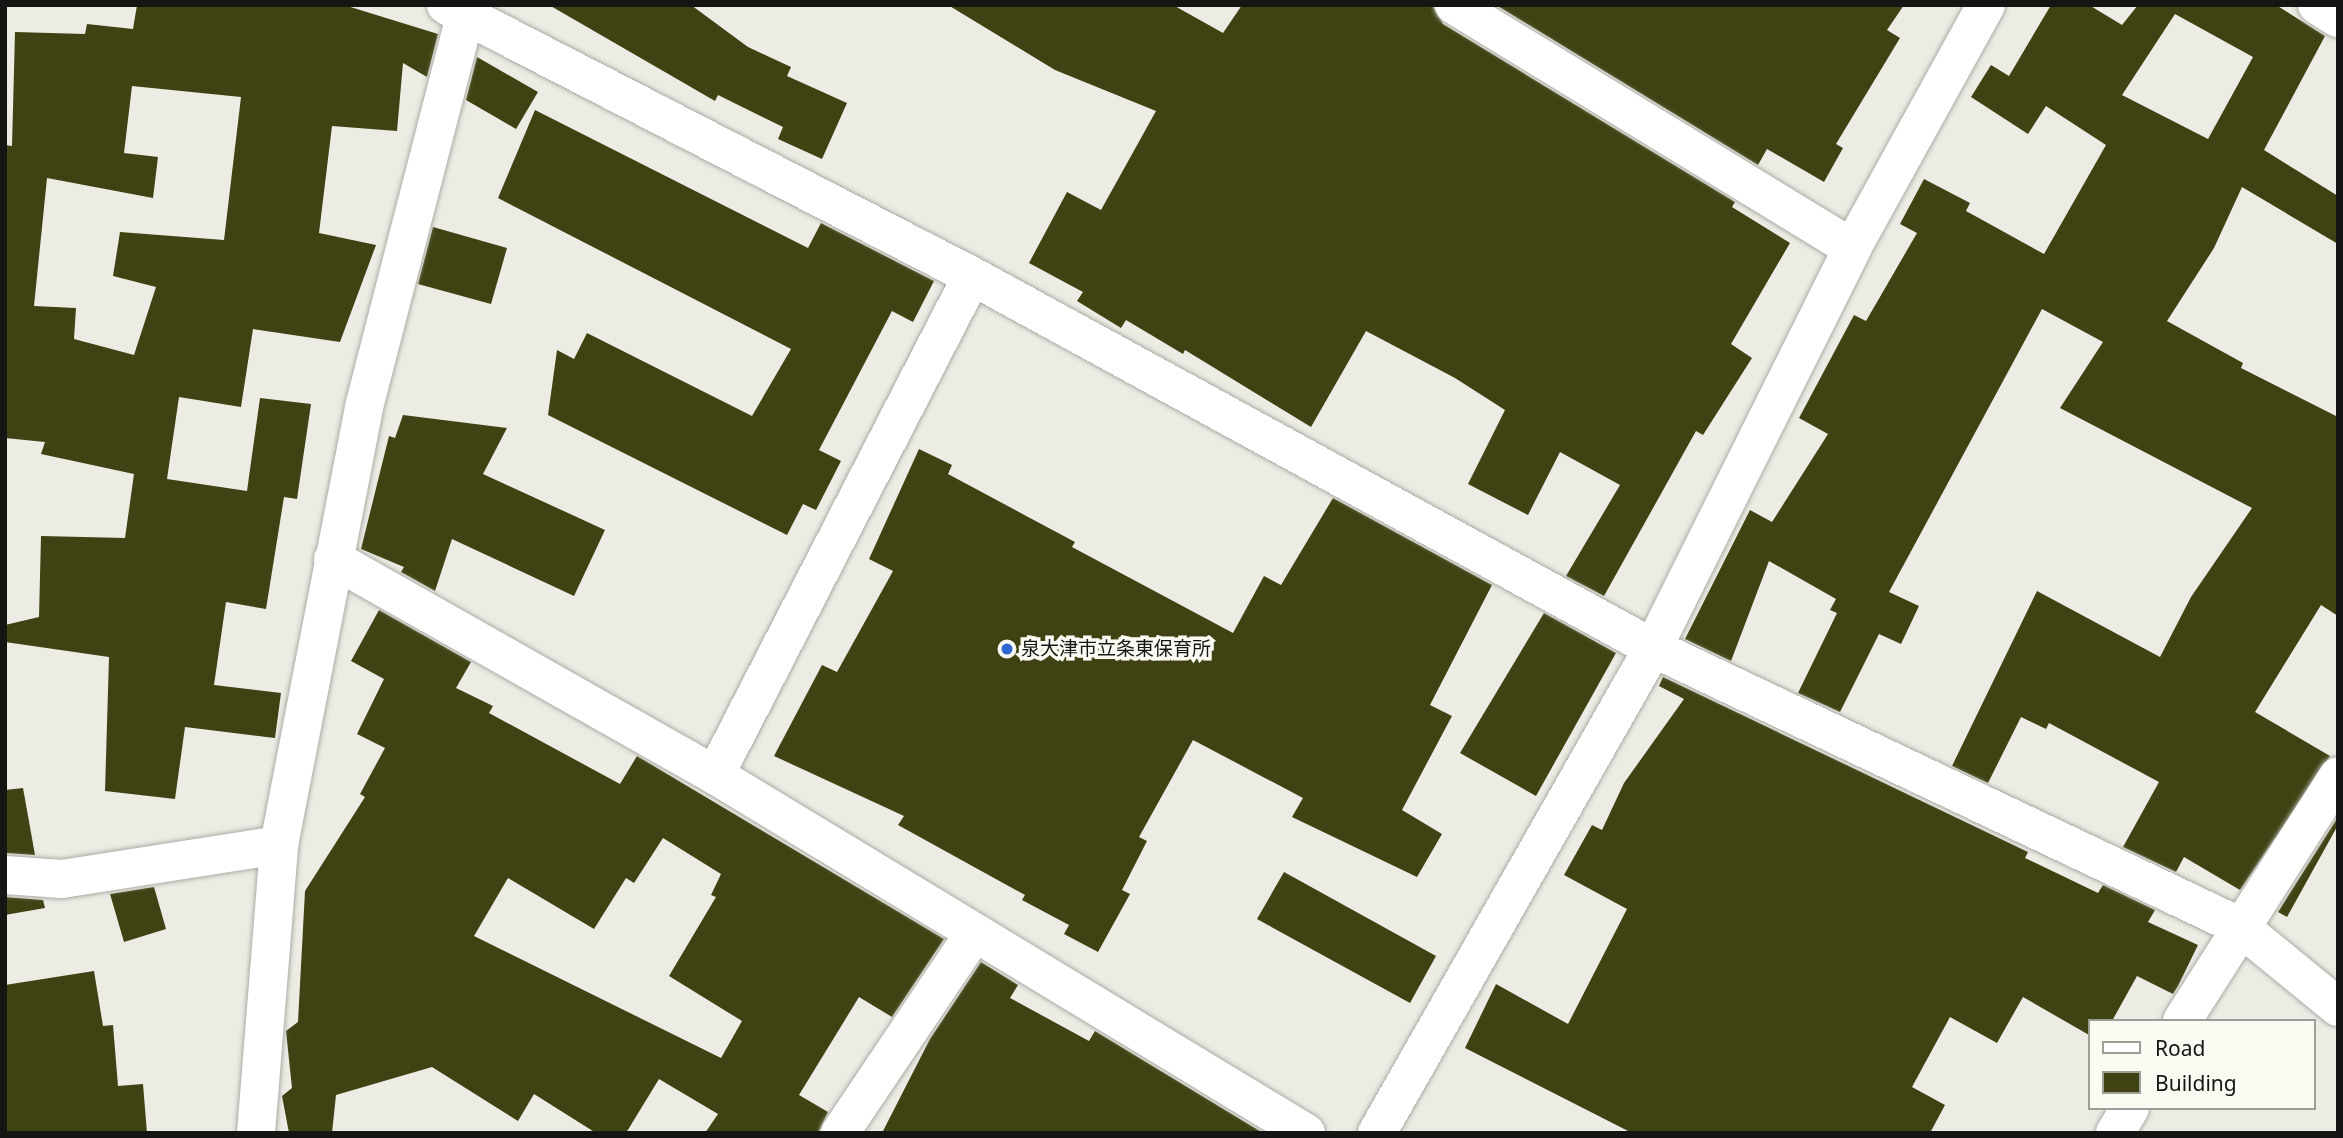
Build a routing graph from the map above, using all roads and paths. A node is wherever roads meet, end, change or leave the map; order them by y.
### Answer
1 (1454, 5) edge
2 (1986, 5) edge
3 (2316, 5) edge
4 (460, 9) edge
5 (2338, 18) edge
6 (1852, 248) junction
7 (972, 276) junction
8 (333, 559) junction
9 (1653, 648) junction
10 (715, 775) junction
11 (2338, 776) edge
12 (279, 845) junction
13 (5, 875) edge
14 (2239, 926) junction
15 (973, 935) junction
16 (2338, 1007) edge
17 (2183, 1019) edge
18 (2129, 1110) edge
19 (256, 1133) edge
20 (840, 1133) edge
21 (1306, 1133) edge
22 (1377, 1133) edge
23 (2115, 1133) edge

1 - 6 street
2 - 6 street
3 - 5 street
4 - 7 street
4 - 8 street
6 - 9 street
7 - 9 street
7 - 10 street
8 - 10 street
8 - 12 street
9 - 14 street
9 - 22 street
10 - 15 street
11 - 14 street
12 - 13 street
12 - 19 street
14 - 16 street
14 - 17 street
15 - 20 street
15 - 21 street
18 - 23 street

